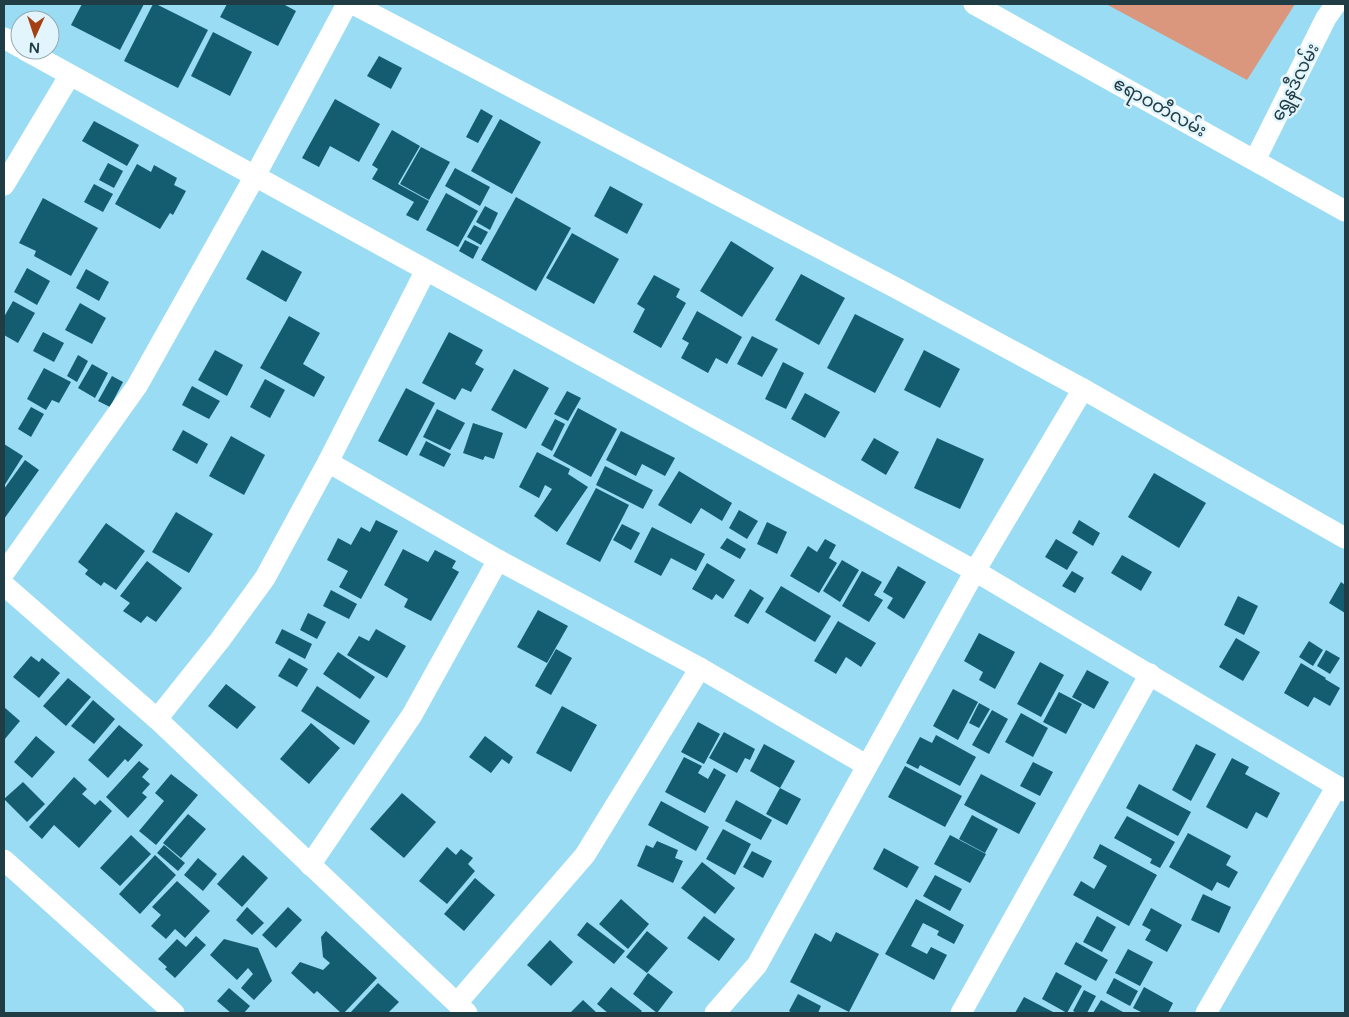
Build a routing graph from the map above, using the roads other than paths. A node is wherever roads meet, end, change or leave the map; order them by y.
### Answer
1 (347, 4) edge
2 (353, 4) edge
3 (974, 4) edge
4 (1336, 4) edge
5 (43, 60) edge
6 (70, 75) junction
7 (1255, 160) junction
8 (255, 176) junction
9 (4, 185) edge
10 (1345, 210) edge
11 (426, 270) junction
12 (1083, 389) junction
13 (328, 462) junction
14 (1345, 538) edge
15 (498, 560) junction
16 (975, 571) junction
17 (4, 573) edge
18 (4, 585) edge
19 (700, 668) junction
20 (1150, 674) junction
21 (157, 719) junction
22 (866, 765) junction
23 (1341, 788) edge
24 (4, 860) edge
25 (310, 865) junction
26 (462, 1008) edge
27 (174, 1013) edge
28 (715, 1013) edge
29 (961, 1013) edge
30 (1206, 1013) edge

1 - 8 street
2 - 12 street
3 - 7 street, ဧရာဝတီလမ်း
4 - 7 street, ရွှေနဒီလမ်း
5 - 6 street
6 - 8 street
6 - 9 street
7 - 10 street, ဧရာဝတီလမ်း
8 - 11 street
8 - 17 street
11 - 13 street
11 - 16 street
12 - 14 street
12 - 16 street
13 - 15 street
13 - 21 street
15 - 19 street
15 - 25 street
16 - 20 street
16 - 22 street
18 - 21 street
19 - 22 street
19 - 26 street
20 - 23 street
20 - 29 street
21 - 25 street
22 - 28 street
23 - 30 street
24 - 27 street
25 - 26 street

